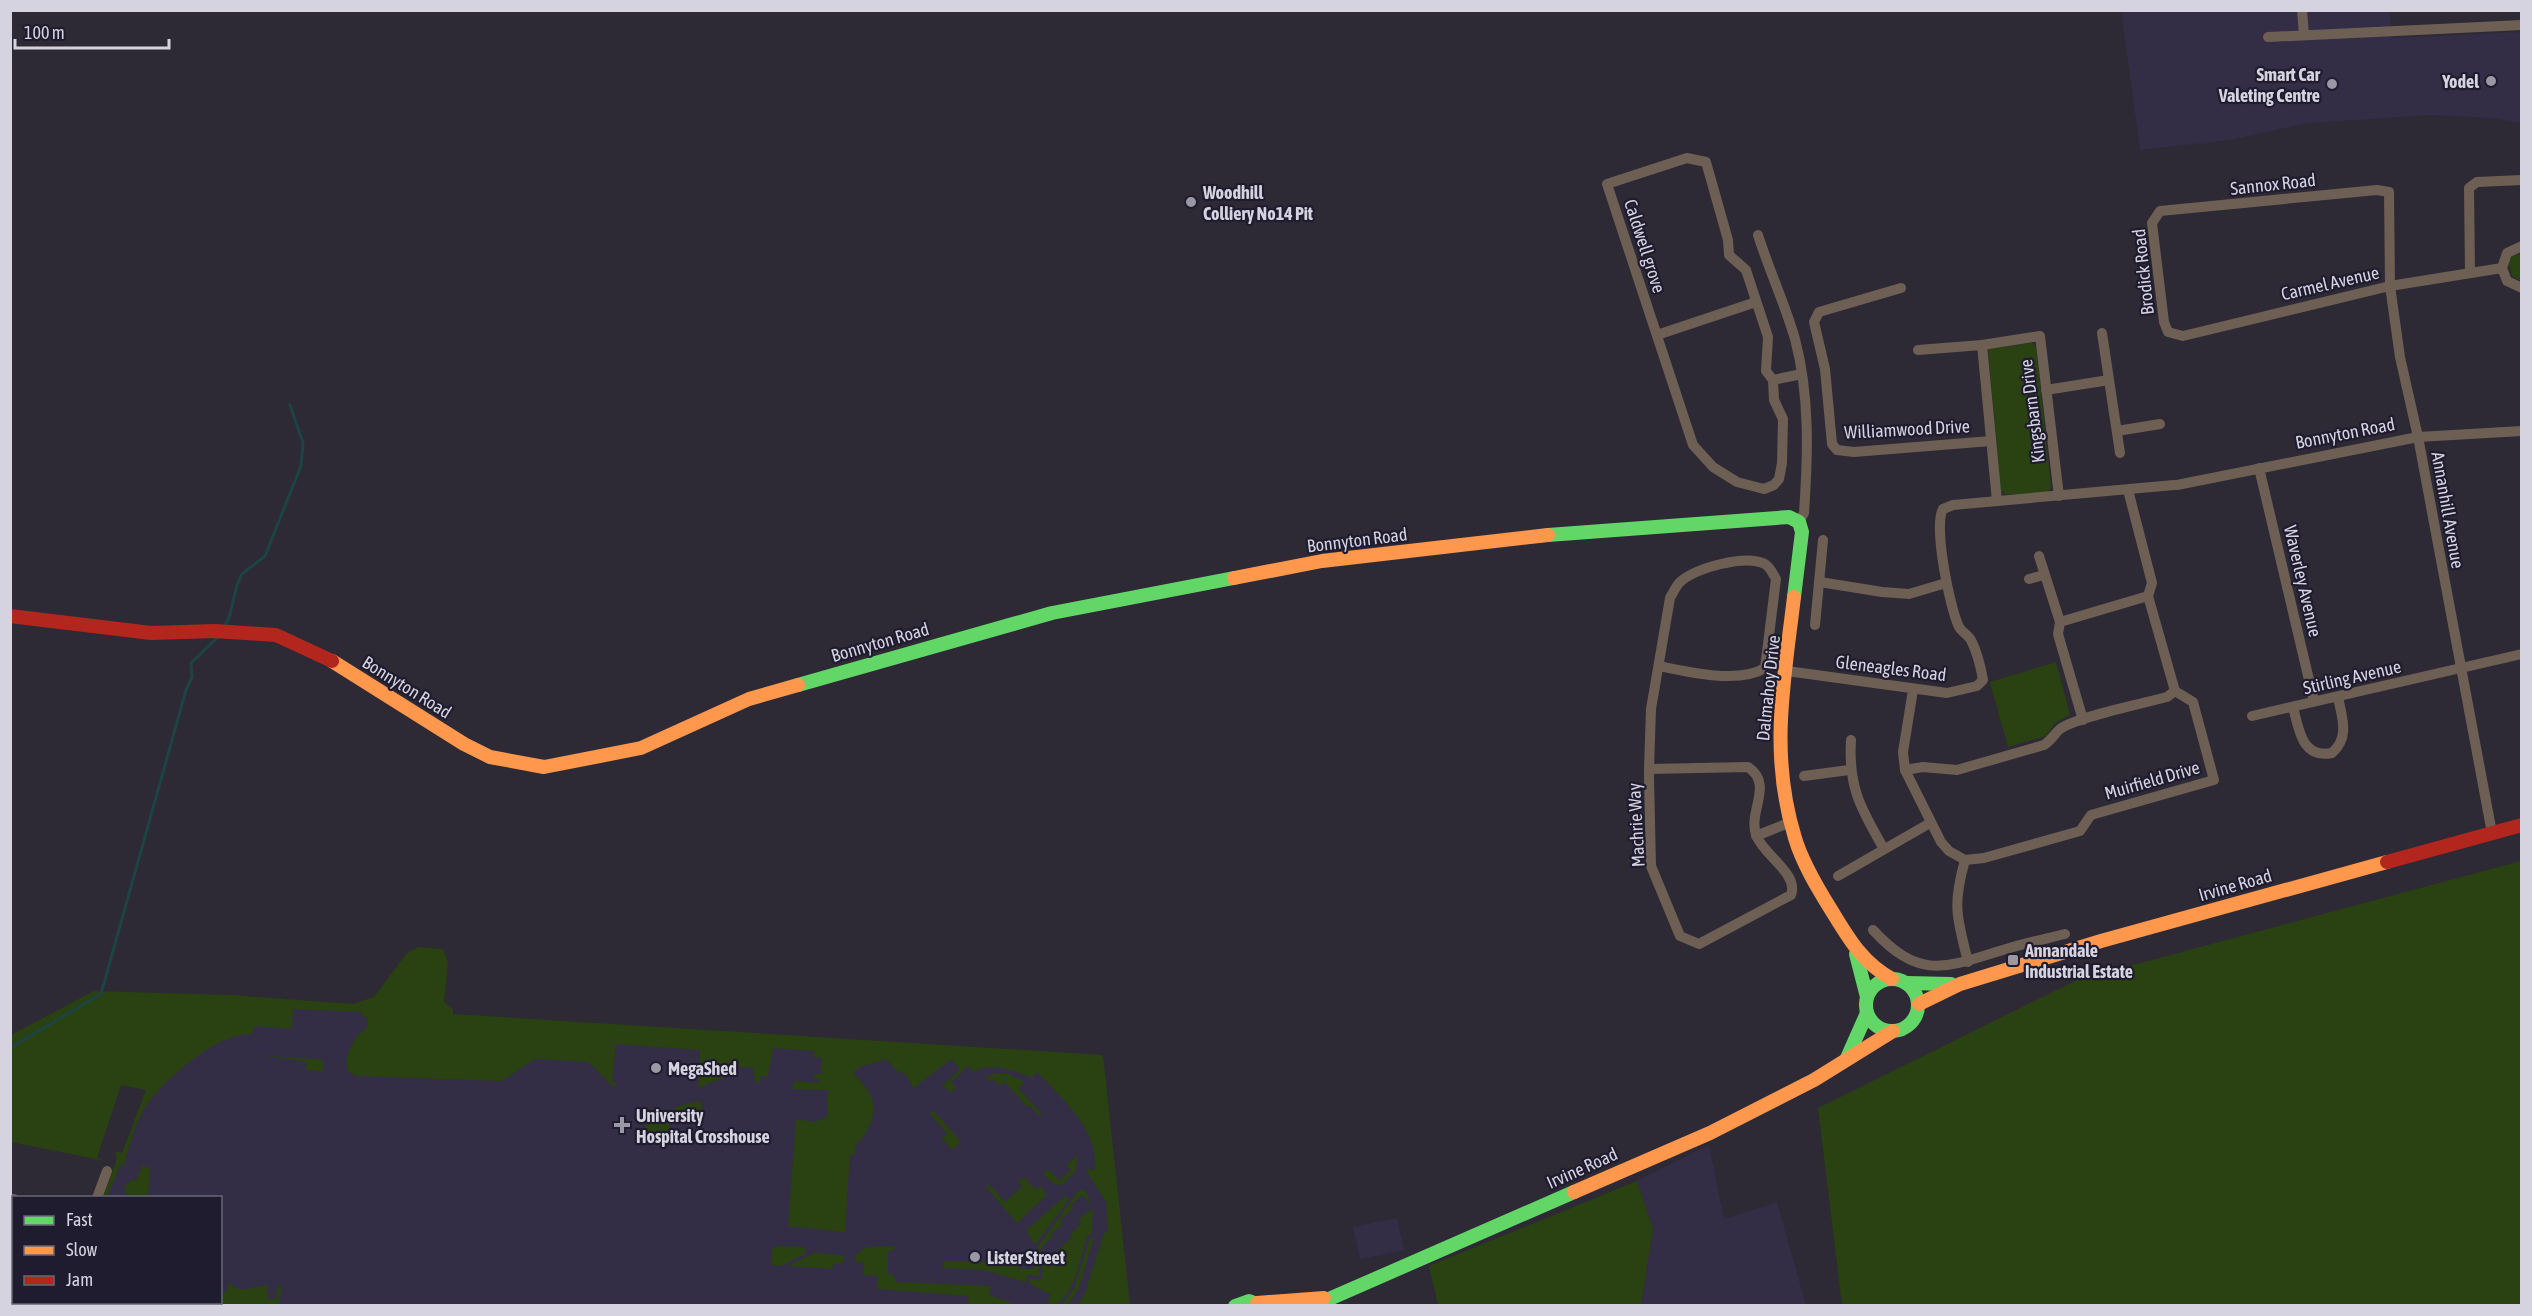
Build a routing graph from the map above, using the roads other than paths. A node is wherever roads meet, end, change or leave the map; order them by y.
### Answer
1 (2302, 10) edge
2 (2522, 25) edge
3 (2304, 35) junction
4 (2268, 37) dead end
5 (2522, 180) edge
6 (2389, 192) joint
7 (2160, 211) joint
8 (1758, 235) dead end
9 (2522, 246) edge
10 (2502, 268) junction
11 (2470, 272) junction
12 (2390, 286) junction
13 (1901, 288) dead end
14 (2522, 288) edge
15 (1756, 302) junction
16 (2168, 332) joint
17 (2102, 333) dead end
18 (1657, 335) junction
19 (1982, 345) junction
20 (1918, 350) dead end
21 (1802, 374) junction
22 (1773, 380) junction
23 (2109, 380) junction
24 (2046, 390) junction
25 (2160, 424) dead end
26 (2117, 431) junction
27 (2522, 431) edge
28 (2418, 437) junction
29 (1991, 441) junction
30 (2120, 453) dead end
31 (2259, 468) junction
32 (2128, 490) junction
33 (2059, 496) junction
34 (1997, 501) junction
35 (1940, 520) joint
36 (1799, 522) junction
37 (1823, 540) dead end
38 (2039, 556) dead end
39 (2044, 575) junction
40 (2030, 579) dead end
41 (1820, 582) junction
42 (1946, 583) junction
43 (2148, 596) junction
44 (10, 616) edge
45 (2060, 622) junction
46 (1815, 625) dead end
47 (2522, 654) edge
48 (1659, 666) junction
49 (2460, 669) junction
50 (1787, 671) junction
51 (1913, 690) junction
52 (2175, 691) junction
53 (2338, 697) junction
54 (2314, 701) junction
55 (2293, 707) junction
56 (2252, 716) dead end
57 (2083, 720) junction
58 (1851, 740) dead end
59 (1649, 769) junction
60 (1849, 770) junction
61 (1905, 771) junction
62 (1804, 776) dead end
63 (1791, 822) junction
64 (1930, 823) junction
65 (2522, 825) edge
66 (2492, 833) junction
67 (1756, 836) junction
68 (1884, 849) junction
69 (1965, 860) junction
70 (1838, 876) dead end
71 (1873, 930) dead end
72 (2065, 934) dead end
73 (1856, 951) junction
74 (1968, 962) junction
75 (1892, 979) junction
76 (1907, 983) junction
77 (1960, 984) junction
78 (1867, 997) junction
79 (1918, 1004) junction
80 (1867, 1014) junction
81 (1893, 1031) junction
82 (1847, 1058) junction
83 (107, 1171) dead end
84 (97, 1196) edge
85 (1319, 1302) edge
86 (1260, 1304) edge
87 (1235, 1305) edge

1 - 3 street
2 - 3 street
3 - 4 street
5 - 11 street
6 - 7 street, Sannox Road
6 - 12 street, Annanhill Avenue
7 - 16 street, Brodick Road
8 - 21 street
9 - 10 street
10 - 11 street, Carmel Avenue
10 - 14 street
11 - 12 street, Carmel Avenue
12 - 16 street, Carmel Avenue
12 - 28 street, Annanhill Avenue
13 - 29 street, Williamwood Drive
15 - 18 street
15 - 18 street, Caldwell grove
15 - 22 street, Caldwell grove
17 - 23 street
18 - 22 street, Caldwell grove
19 - 20 street, Kingsbarn Drive
19 - 24 street, Kingsbarn Drive
19 - 29 street
21 - 22 street
21 - 36 street
23 - 24 street
23 - 26 street
24 - 33 street, Kingsbarn Drive
25 - 26 street
26 - 30 street
27 - 28 street, Bonnyton Road
28 - 31 street, Bonnyton Road
28 - 49 street, Annanhill Avenue
29 - 34 street
31 - 32 street, Bonnyton Road
31 - 54 street, Waverley Avenue
32 - 33 street, Bonnyton Road
32 - 43 street
33 - 34 street, Bonnyton Road
34 - 35 street, Bonnyton Road
35 - 42 street, Gleneagles Road
36 - 44 street, Bonnyton Road
36 - 50 street, Dalmahoy Drive
37 - 41 street
38 - 39 street
39 - 40 street
39 - 45 street
41 - 42 street
41 - 46 street
42 - 51 street, Gleneagles Road
43 - 45 street
43 - 52 street
45 - 57 street
47 - 49 street, Stirling Avenue
48 - 48 street, Machrie Way
48 - 59 street, Machrie Way
49 - 53 street, Stirling Avenue
49 - 66 street, Annanhill Avenue
50 - 51 street, Gleneagles Road
50 - 63 street, Dalmahoy Drive
51 - 61 street
52 - 57 street
52 - 69 street, Muirfield Drive
53 - 54 street, Stirling Avenue
53 - 55 street
54 - 55 street, Stirling Avenue
55 - 56 street, Stirling Avenue
57 - 61 street
58 - 60 street
59 - 67 street, Machrie Way
59 - 67 street, Machrie Way
60 - 62 street
60 - 68 street
61 - 64 street
63 - 67 street
63 - 73 street, Dalmahoy Drive
64 - 68 street
64 - 69 street
65 - 66 street, Irvine Road
66 - 77 street, Irvine Road
68 - 70 street
69 - 74 street
71 - 74 street
72 - 74 street
73 - 75 street
73 - 78 street
75 - 76 street
75 - 78 street
76 - 77 street
76 - 79 street
77 - 79 street
78 - 80 street
79 - 81 street
80 - 81 street
80 - 82 street
81 - 82 street, Irvine Road
82 - 85 street, Irvine Road
83 - 84 street
85 - 86 street, Irvine Road
86 - 87 street, Irvine Road

